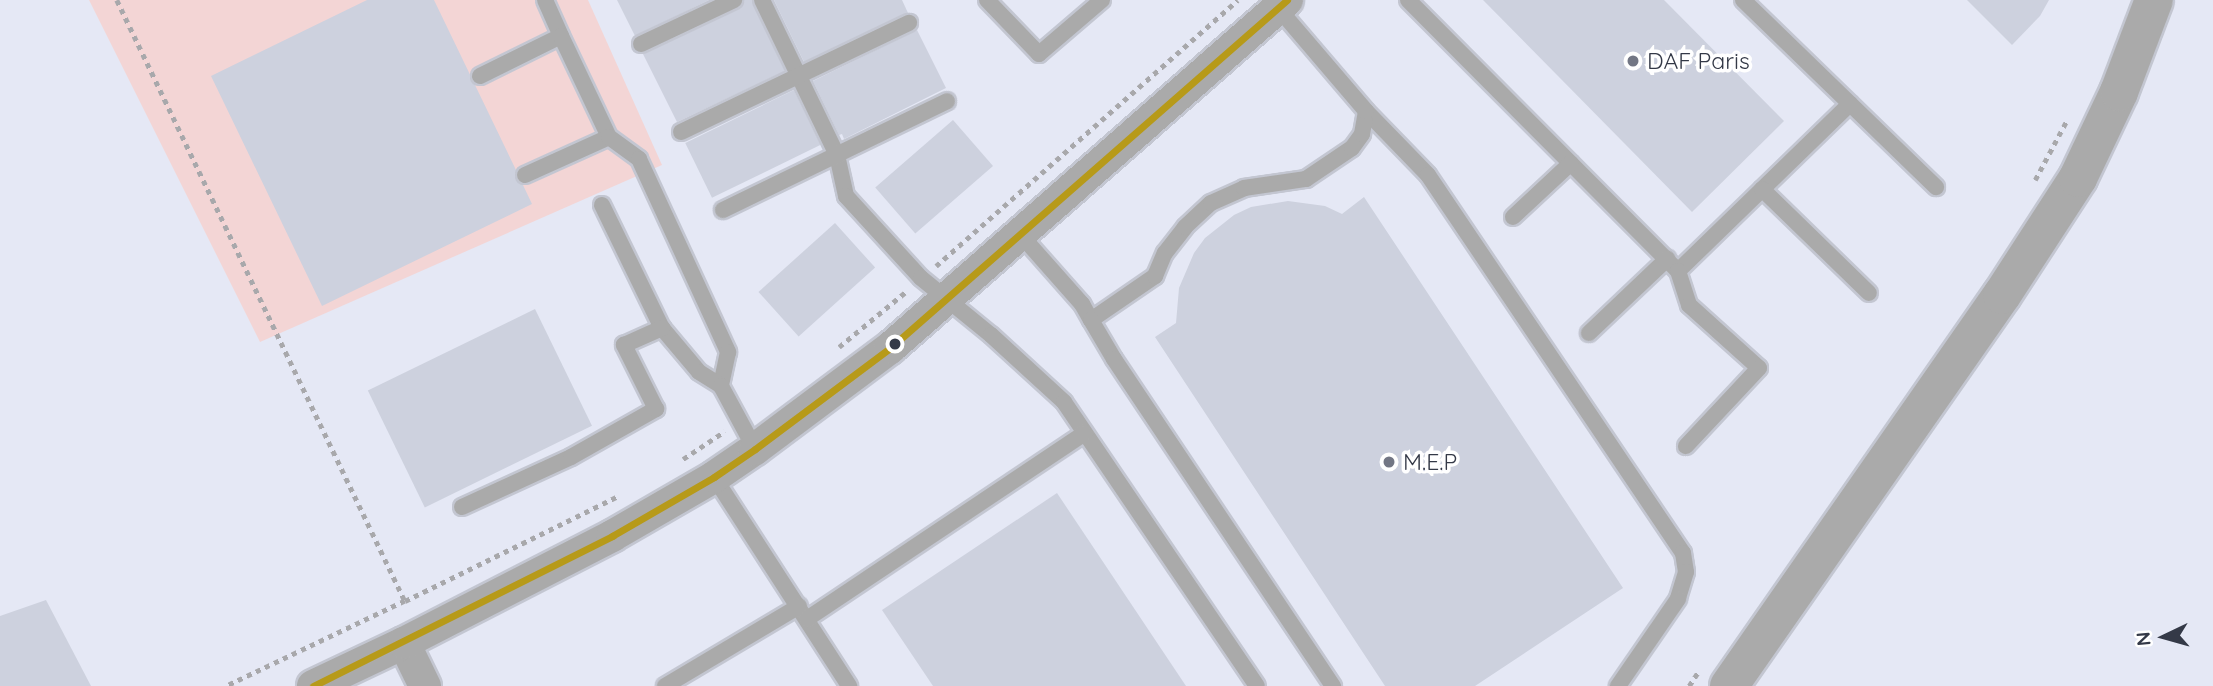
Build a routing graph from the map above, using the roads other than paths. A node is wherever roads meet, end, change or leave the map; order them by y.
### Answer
1 (545, 0) edge
2 (734, 0) edge
3 (762, 0) edge
4 (987, 0) edge
5 (1102, 0) edge
6 (1408, 0) edge
7 (1743, 0) edge
8 (2154, 0) edge
9 (1282, 4) edge
10 (909, 23) dead end
11 (561, 36) junction
12 (641, 44) dead end
13 (480, 76) dead end
14 (799, 76) junction
15 (947, 101) dead end
16 (1850, 104) junction
17 (1366, 111) junction
18 (681, 132) dead end
19 (609, 137) junction
20 (837, 155) junction
21 (1571, 163) junction
22 (525, 175) dead end
23 (1936, 187) dead end
24 (1762, 189) junction
25 (602, 205) dead end
26 (723, 211) dead end
27 (1513, 217) dead end
28 (1020, 234) junction
29 (1673, 265) junction
30 (1869, 293) dead end
31 (947, 298) junction
32 (1091, 320) junction
33 (662, 328) junction
34 (1589, 333) dead end
35 (721, 386) junction
36 (1085, 433) junction
37 (1686, 446) dead end
38 (755, 449) junction
39 (714, 477) junction
40 (462, 507) dead end
41 (803, 612) junction
42 (404, 643) junction
43 (1716, 675) edge
44 (313, 686) edge
45 (425, 686) edge
46 (665, 686) edge
47 (849, 686) edge
48 (1257, 686) edge
49 (1333, 686) edge
50 (1618, 686) edge

1 - 11 lane
2 - 12 lane
3 - 14 lane
4 - 5 lane
6 - 21 lane
7 - 16 lane
8 - 43 street
9 - 17 lane
9 - 28 street
10 - 14 lane
11 - 13 lane
11 - 19 lane
14 - 18 lane
14 - 20 lane
15 - 20 lane
16 - 23 lane
16 - 24 lane
17 - 32 lane
17 - 50 lane
19 - 22 lane
19 - 35 lane
20 - 26 lane
20 - 31 lane
21 - 27 lane
21 - 29 lane
24 - 29 lane
24 - 30 lane
25 - 33 lane
28 - 31 street
28 - 32 lane
29 - 34 lane
29 - 37 lane
31 - 36 lane
31 - 38 street
32 - 49 lane
33 - 35 lane
33 - 40 lane
35 - 38 lane
36 - 41 lane
36 - 48 lane
38 - 39 street
39 - 41 lane
39 - 42 street
41 - 46 lane
41 - 47 lane
42 - 44 street
42 - 45 street

